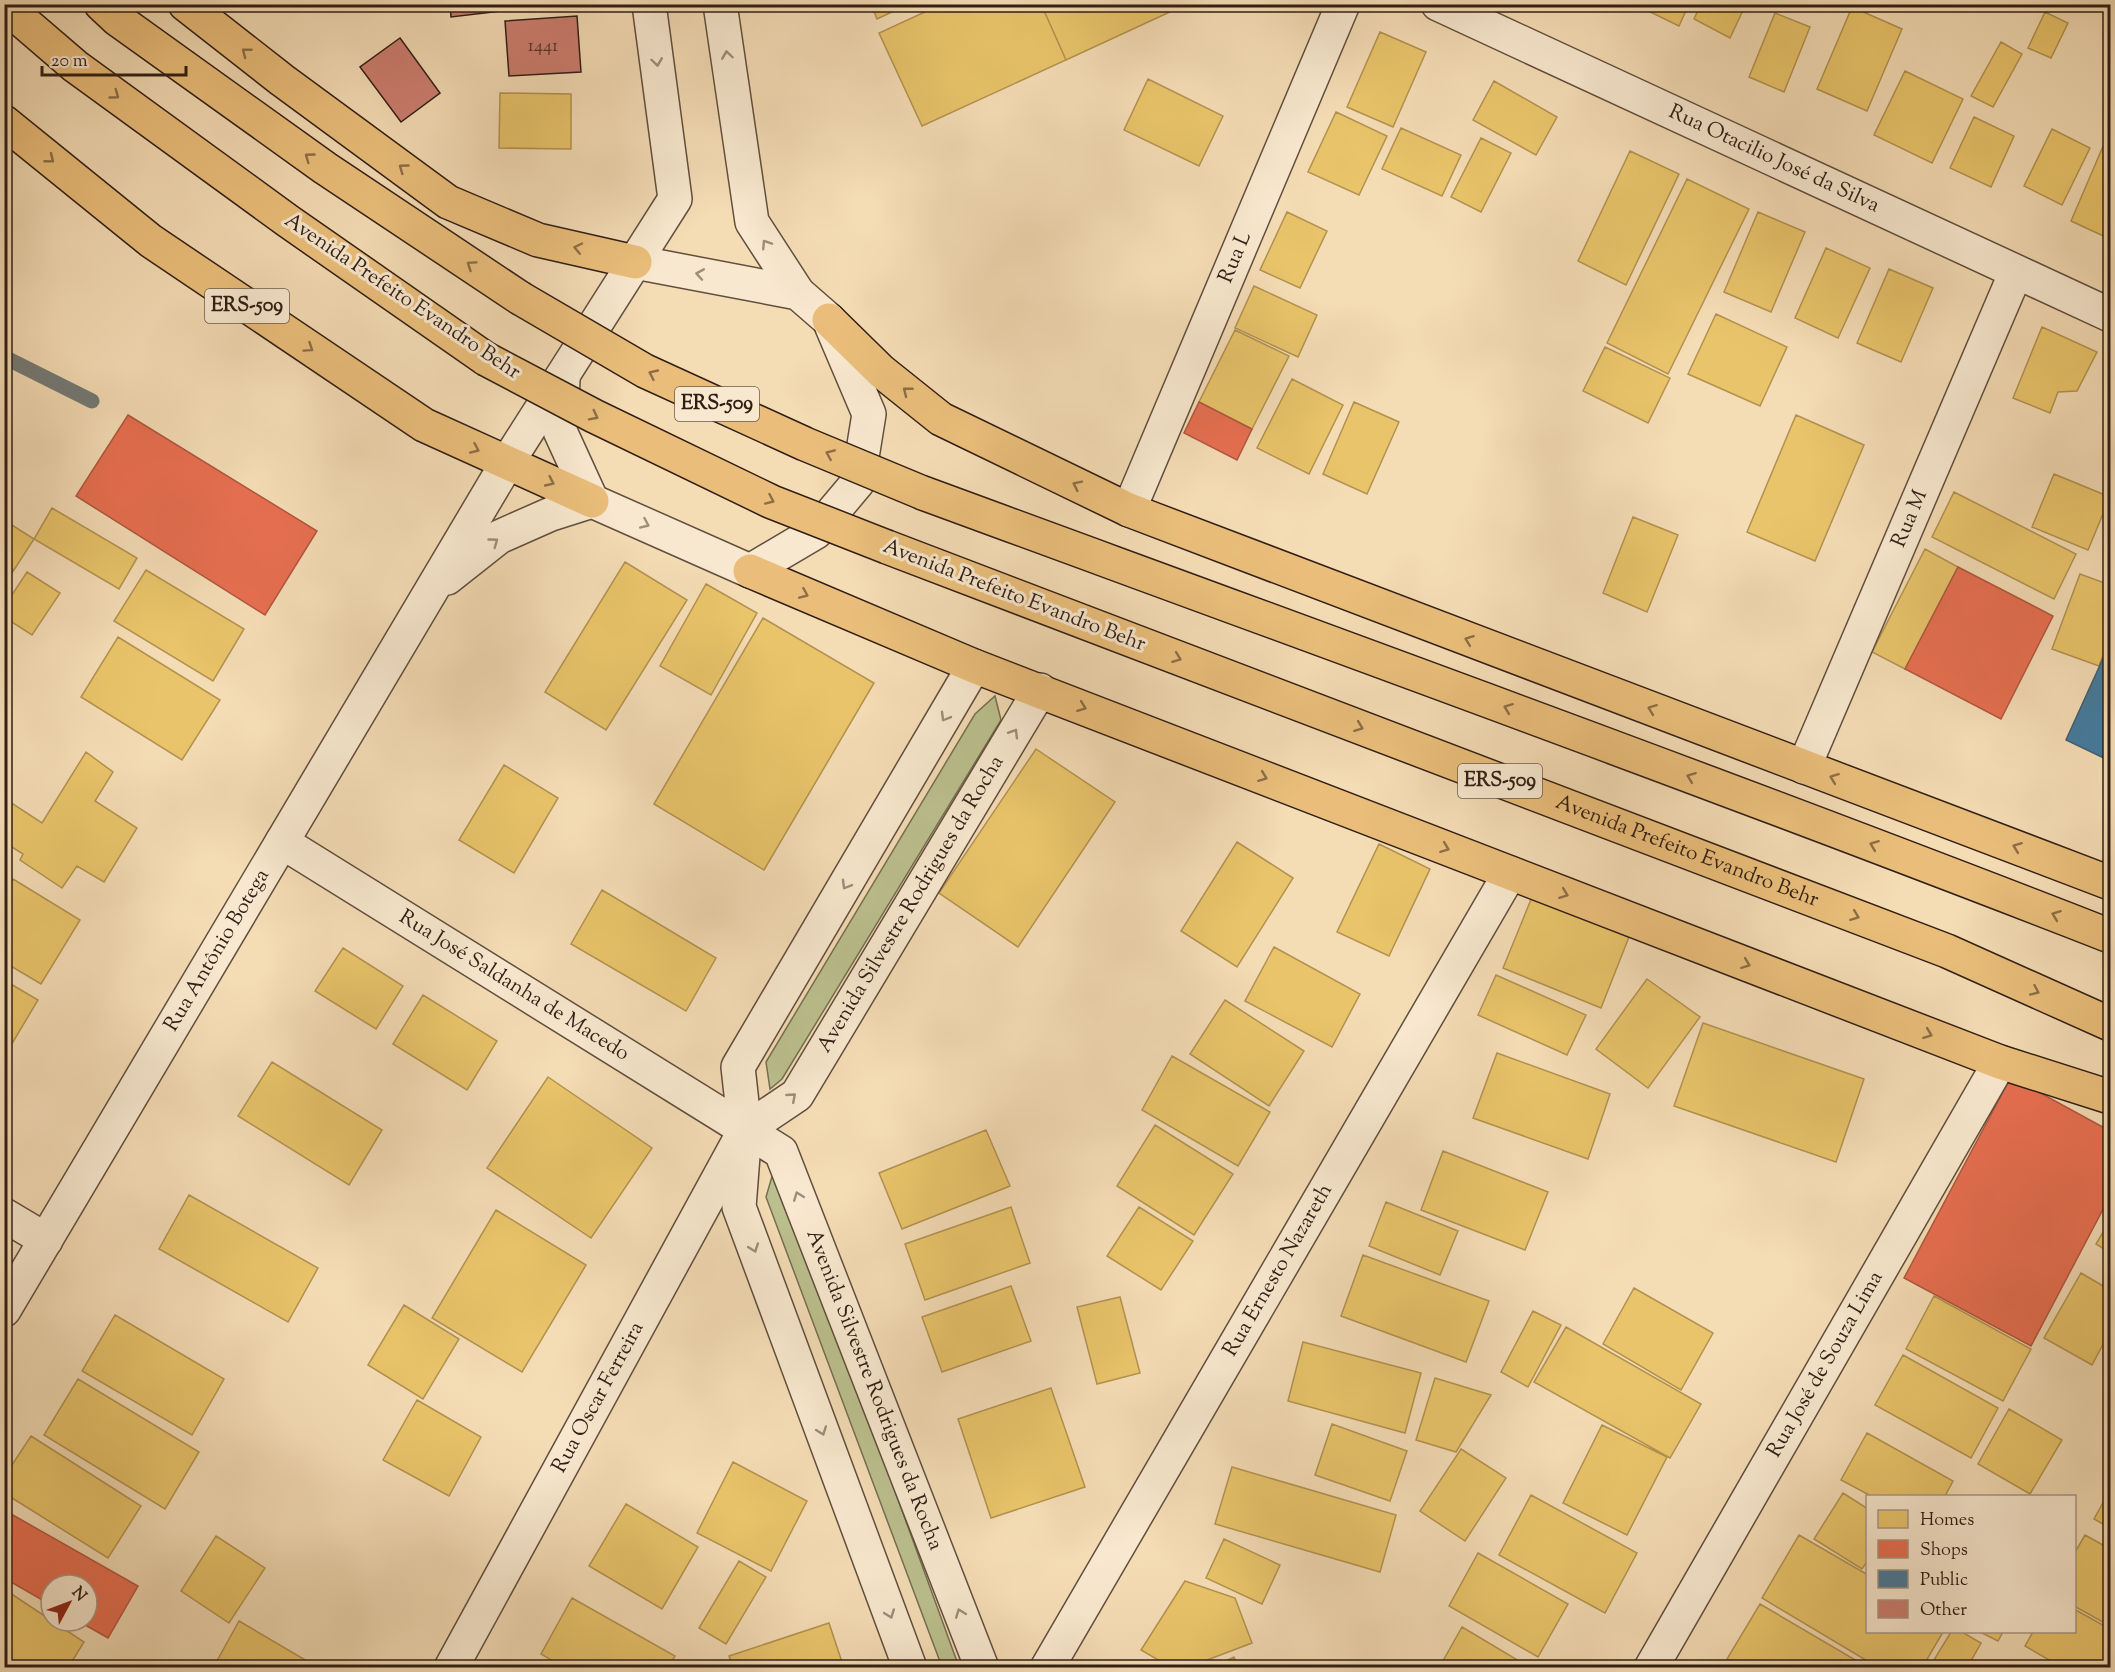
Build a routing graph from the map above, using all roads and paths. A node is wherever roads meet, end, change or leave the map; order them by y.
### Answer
1 (101, 4) edge
2 (185, 4) edge
3 (649, 4) edge
4 (720, 4) edge
5 (1343, 4) edge
6 (1438, 4) edge
7 (4, 5) edge
8 (4, 122) edge
9 (635, 262) junction
10 (2016, 272) junction
11 (798, 292) junction
12 (2110, 315) edge
13 (829, 320) junction
14 (564, 375) junction
15 (507, 463) junction
16 (592, 501) junction
17 (1129, 510) junction
18 (750, 571) junction
19 (431, 591) junction
20 (974, 666) junction
21 (1040, 690) junction
22 (1804, 766) junction
23 (282, 842) junction
24 (1510, 873) junction
25 (2110, 883) edge
26 (2110, 936) edge
27 (2110, 1024) edge
28 (2000, 1062) junction
29 (2110, 1097) edge
30 (744, 1130) junction
31 (4, 1215) edge
32 (46, 1240) junction
33 (4, 1310) edge
34 (451, 1668) edge
35 (910, 1668) edge
36 (982, 1668) edge
37 (1047, 1668) edge
38 (1651, 1668) edge

26 -> 1 highway, ERS-509, bridge
9 -> 2 highway
3 -> 9 street, Rua Antônio Botega
11 -> 4 street
5 - 17 street, Rua L
6 - 10 street, Rua Otacilio José da Silva
7 -> 27 highway, Avenida Prefeito Evandro Behr / ERS-509, bridge
8 -> 15 highway, ERS-509
11 -> 9 street
9 - 14 street, Rua Antônio Botega
10 - 12 street, Rua Otacilio José da Silva
10 - 22 street, Rua M
11 - 13 street
17 -> 13 highway
13 - 18 street
14 - 15 street, Rua Antônio Botega
14 - 16 street
15 -> 16 highway, ERS-509
15 - 19 street, Rua Antônio Botega
16 -> 18 street, ERS-509
19 -> 16 street, Rua Antônio Botega
22 -> 17 highway
18 -> 20 highway, ERS-509
19 - 23 street, Rua Antônio Botega
20 - 21 highway, ERS-509
20 -> 30 street
21 -> 24 highway, ERS-509
30 -> 21 street, Avenida Silvestre Rodrigues da Rocha
25 -> 22 highway
23 - 30 street, Rua José Saldanha de Macedo
23 - 32 street, Rua Antônio Botega
24 -> 28 highway, ERS-509
24 - 37 street, Rua Ernesto Nazareth
28 - 29 highway, ERS-509
28 - 38 street, Rua José de Souza Lima
30 - 34 street, Rua Oscar Ferreira
30 -> 35 street
36 -> 30 street, Avenida Silvestre Rodrigues da Rocha
31 - 32 street
32 - 33 street, Rua Antônio Botega

